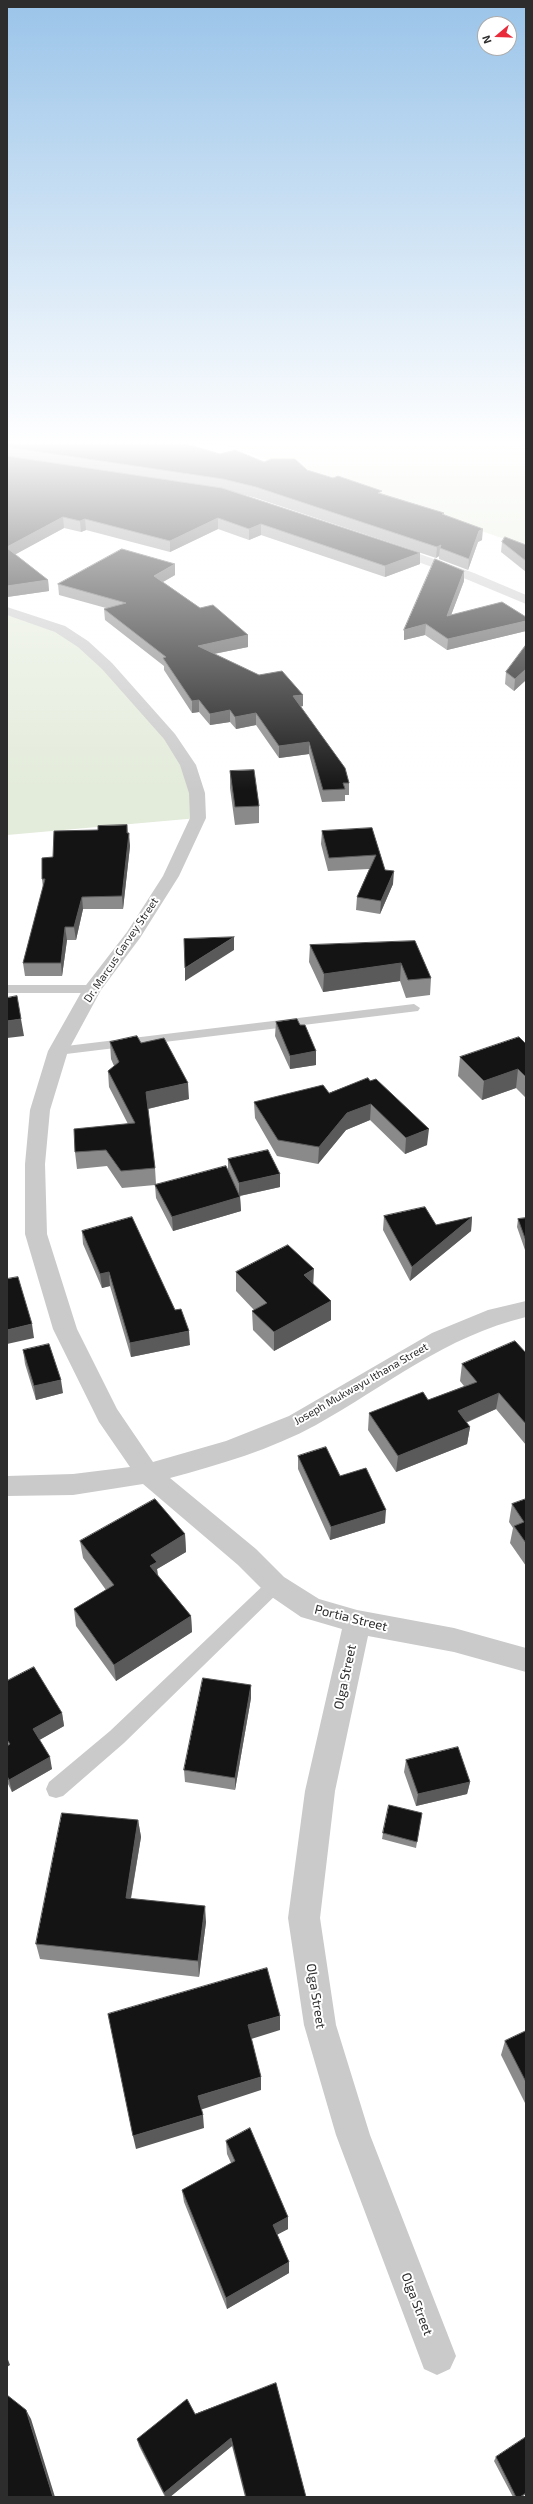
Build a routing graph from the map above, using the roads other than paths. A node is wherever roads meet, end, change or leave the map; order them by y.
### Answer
1 (424, 558) edge
2 (439, 558) edge
3 (526, 590) edge
4 (526, 600) edge
5 (7, 611) edge
6 (92, 989) junction
7 (7, 990) edge
8 (414, 1008) dead end
9 (58, 1051) junction
10 (526, 1309) edge
11 (148, 1474) junction
12 (7, 1486) edge
13 (275, 1585) junction
14 (357, 1622) junction
15 (526, 1660) edge
16 (56, 1789) dead end
17 (437, 2356) dead end

1 - 4 street
2 - 3 street
5 - 6 street, Dr. Marcus Garvey Street
6 - 7 lane
6 - 9 street, Dr. Marcus Garvey Street
8 - 9 lane
9 - 11 street, Dr. Marcus Garvey Street
10 - 11 street, Joseph Mukwayu Ithana Street
11 - 12 street, Joseph Mukwayu Ithana Street
11 - 13 street, Portia Street
13 - 14 street, Portia Street
13 - 16 lane
14 - 15 street, Portia Street
14 - 17 street, Olga Street

